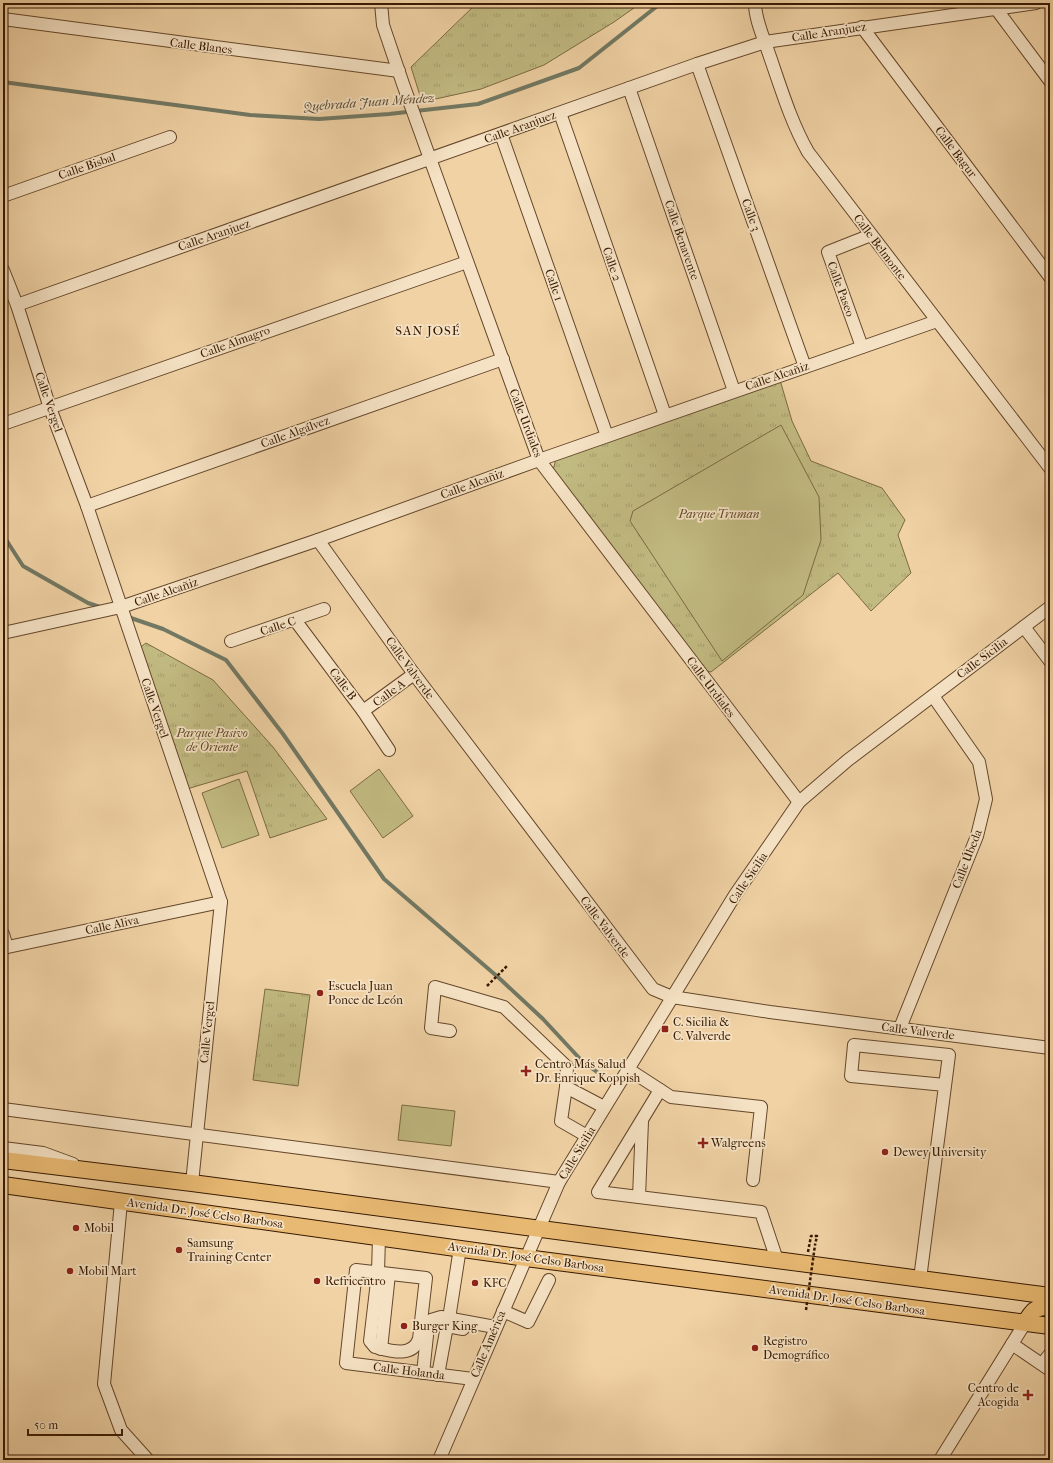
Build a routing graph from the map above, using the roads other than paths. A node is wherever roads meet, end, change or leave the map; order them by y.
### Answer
1 (381, 3) edge
2 (755, 3) edge
3 (1036, 3) edge
4 (997, 10) junction
5 (3, 19) edge
6 (862, 27) junction
7 (765, 42) junction
8 (697, 64) junction
9 (400, 71) junction
10 (1050, 81) edge
11 (629, 88) junction
12 (560, 113) junction
13 (501, 134) junction
14 (170, 137) dead end
15 (431, 159) junction
16 (3, 196) edge
17 (871, 235) junction
18 (467, 262) junction
19 (3, 270) edge
20 (1050, 277) edge
21 (17, 305) junction
22 (937, 321) junction
23 (862, 347) junction
24 (502, 359) junction
25 (805, 366) junction
26 (734, 391) junction
27 (50, 408) junction
28 (665, 415) junction
29 (3, 424) edge
30 (607, 436) junction
31 (539, 460) junction
32 (1050, 468) edge
33 (88, 506) junction
34 (318, 540) junction
35 (121, 607) junction
36 (1050, 607) edge
37 (324, 610) dead end
38 (295, 620) junction
39 (1024, 627) junction
40 (3, 633) edge
41 (231, 641) dead end
42 (1050, 661) edge
43 (414, 674) junction
44 (933, 696) junction
45 (363, 711) junction
46 (389, 750) dead end
47 (799, 802) junction
48 (221, 902) junction
49 (3, 934) edge
50 (5, 947) edge
51 (672, 997) junction
52 (900, 1028) junction
53 (450, 1031) dead end
54 (1050, 1048) edge
55 (628, 1069) junction
56 (945, 1085) junction
57 (566, 1087) junction
58 (660, 1090) junction
59 (604, 1108) junction
60 (3, 1109) edge
61 (642, 1119) junction
62 (196, 1135) junction
63 (587, 1136) junction
64 (3, 1148) edge
65 (3, 1160) edge
66 (90, 1170) junction
67 (753, 1180) dead end
68 (559, 1182) junction
69 (192, 1183) junction
70 (3, 1185) edge
71 (639, 1197) junction
72 (121, 1202) junction
73 (538, 1229) junction
74 (379, 1237) junction
75 (460, 1248) junction
76 (526, 1258) junction
77 (777, 1260) junction
78 (383, 1273) junction
79 (920, 1279) junction
80 (549, 1280) dead end
81 (1050, 1296) edge
82 (1050, 1307) edge
83 (502, 1311) junction
84 (448, 1322) junction
85 (1025, 1323) junction
86 (1050, 1326) edge
87 (494, 1331) junction
88 (1012, 1344) junction
89 (1050, 1354) edge
90 (1046, 1367) edge
91 (423, 1373) junction
92 (438, 1375) junction
93 (473, 1379) junction
94 (148, 1460) edge
95 (439, 1460) edge
96 (940, 1460) edge

1 - 9 street, Calle Urdiales
2 - 7 street, Calle Belmonte
3 - 4 street, Calle Aranjuez
4 - 6 street, Calle Aranjuez
4 - 10 street
5 - 9 street, Calle Blanes
6 - 7 street, Calle Aranjuez
6 - 20 street, Calle Bagur
7 - 8 street, Calle Aranjuez
7 - 17 street, Calle Belmonte
8 - 11 street, Calle Aranjuez
8 - 25 street, Calle 3
9 - 15 street, Calle Urdiales
11 - 12 street, Calle Aranjuez
11 - 26 street, Calle Benavente
12 - 13 street, Calle Aranjuez
12 - 28 street, Calle 2
13 - 15 street, Calle Aranjuez
13 - 30 street, Calle 1
14 - 16 street, Calle Bisbal
15 - 18 street, Calle Urdiales
15 - 21 street, Calle Aranjuez
17 - 22 street, Calle Belmonte
17 - 23 street, Calle Paseo
18 - 24 street, Calle Urdiales
18 - 27 street, Calle Almagro
19 - 21 street, Calle Vergel
21 - 27 street, Calle Vergel
22 - 23 street, Calle Alcañiz
22 - 32 street, Calle Belmonte
23 - 25 street, Calle Alcañiz
24 - 31 street, Calle Urdiales
24 - 33 street, Calle Algálvez
25 - 26 street, Calle Alcañiz
26 - 28 street, Calle Alcañiz
27 - 29 street, Calle Almagro
27 - 33 street, Calle Vergel
28 - 30 street, Calle Alcañiz
30 - 31 street, Calle Alcañiz
31 - 34 street, Calle Alcañiz
31 - 47 street, Calle Urdiales
33 - 35 street, Calle Vergel
34 - 35 street, Calle Alcañiz
34 - 43 street, Calle Valverde
35 - 40 street, Calle Alcañiz
35 - 48 street, Calle Vergel
36 - 39 street, Calle Sicilia
37 - 38 street, Calle C
38 - 41 street, Calle C
38 - 45 street, Calle B
39 - 42 street
39 - 44 street, Calle Sicilia
43 - 45 street, Calle A
43 - 51 street, Calle Valverde
44 - 47 street, Calle Sicilia
44 - 52 street, Calle Úbeda
45 - 46 street, Calle B
47 - 51 street, Calle Sicilia
48 - 50 street, Calle Aliva
48 - 62 street, Calle Vergel
49 - 50 street
51 - 52 street, Calle Valverde
51 - 55 street, Calle Sicilia
52 - 54 street, Calle Valverde
53 - 57 street
55 - 58 street
55 - 59 street, Calle Sicilia
56 - 56 street
56 - 79 street
57 - 59 street
57 - 63 street
58 - 61 street
58 - 67 street
59 - 63 street, Calle Sicilia
60 - 62 street
61 - 71 street
61 - 71 street
62 - 68 street
62 - 69 street, Calle Vergel
63 - 68 street, Calle Sicilia
64 - 66 street
65 - 66 main road
66 - 69 main road
68 - 73 street, Calle Sicilia
69 - 73 main road
70 - 72 main road, Avenida Dr. José Celso Barbosa
71 - 77 street
72 - 74 main road, Avenida Dr. José Celso Barbosa
72 - 94 street
73 - 76 street, Calle América
73 - 77 main road
74 - 75 main road, Avenida Dr. José Celso Barbosa
74 - 78 street
75 - 76 main road, Avenida Dr. José Celso Barbosa
75 - 84 street
76 - 83 street, Calle América
76 - 85 main road, Avenida Dr. José Celso Barbosa
77 - 79 main road
78 - 78 street
78 - 91 street, Calle Holanda
79 - 81 main road
80 - 83 street
82 - 85 main road
83 - 87 street, Calle América
84 - 87 street
84 - 91 street
84 - 92 street
85 - 86 main road, Avenida Dr. José Celso Barbosa
85 - 88 street
87 - 93 street, Calle América
88 - 90 street
88 - 96 street
89 - 90 street
91 - 92 street, Calle Holanda
92 - 93 street, Calle Holanda
93 - 95 street, Calle América

